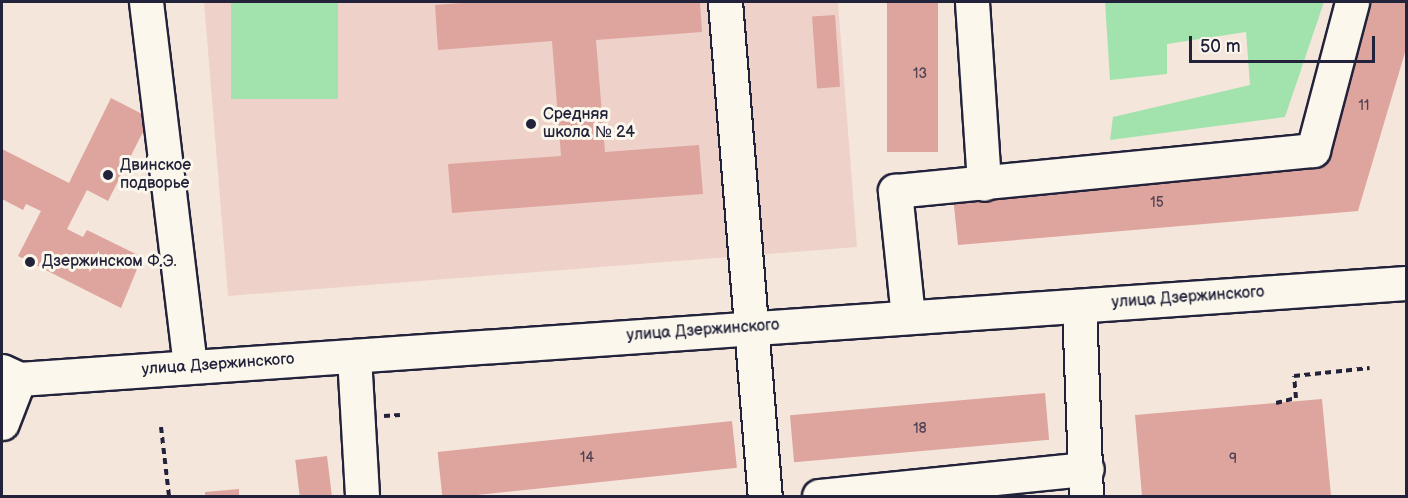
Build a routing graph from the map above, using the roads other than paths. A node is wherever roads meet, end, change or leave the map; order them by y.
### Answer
1 (146, 2) edge
2 (725, 2) edge
3 (972, 2) edge
4 (1352, 2) edge
5 (984, 184) junction
6 (1407, 283) edge
7 (1079, 306) junction
8 (908, 317) junction
9 (754, 328) junction
10 (354, 356) junction
11 (190, 366) junction
12 (10, 375) edge
13 (2, 423) edge
14 (1087, 483) edge
15 (362, 496) edge
16 (765, 496) edge
17 (819, 496) edge

1 - 11 street
2 - 9 street
3 - 5 street
4 - 5 street
5 - 8 street
6 - 7 street, улица Дзержинского
7 - 8 street, улица Дзержинского
7 - 14 street
8 - 9 street, улица Дзержинского
9 - 10 street, улица Дзержинского
9 - 16 street
10 - 11 street, улица Дзержинского
10 - 15 street
11 - 12 street, улица Дзержинского
12 - 13 street
14 - 17 street

